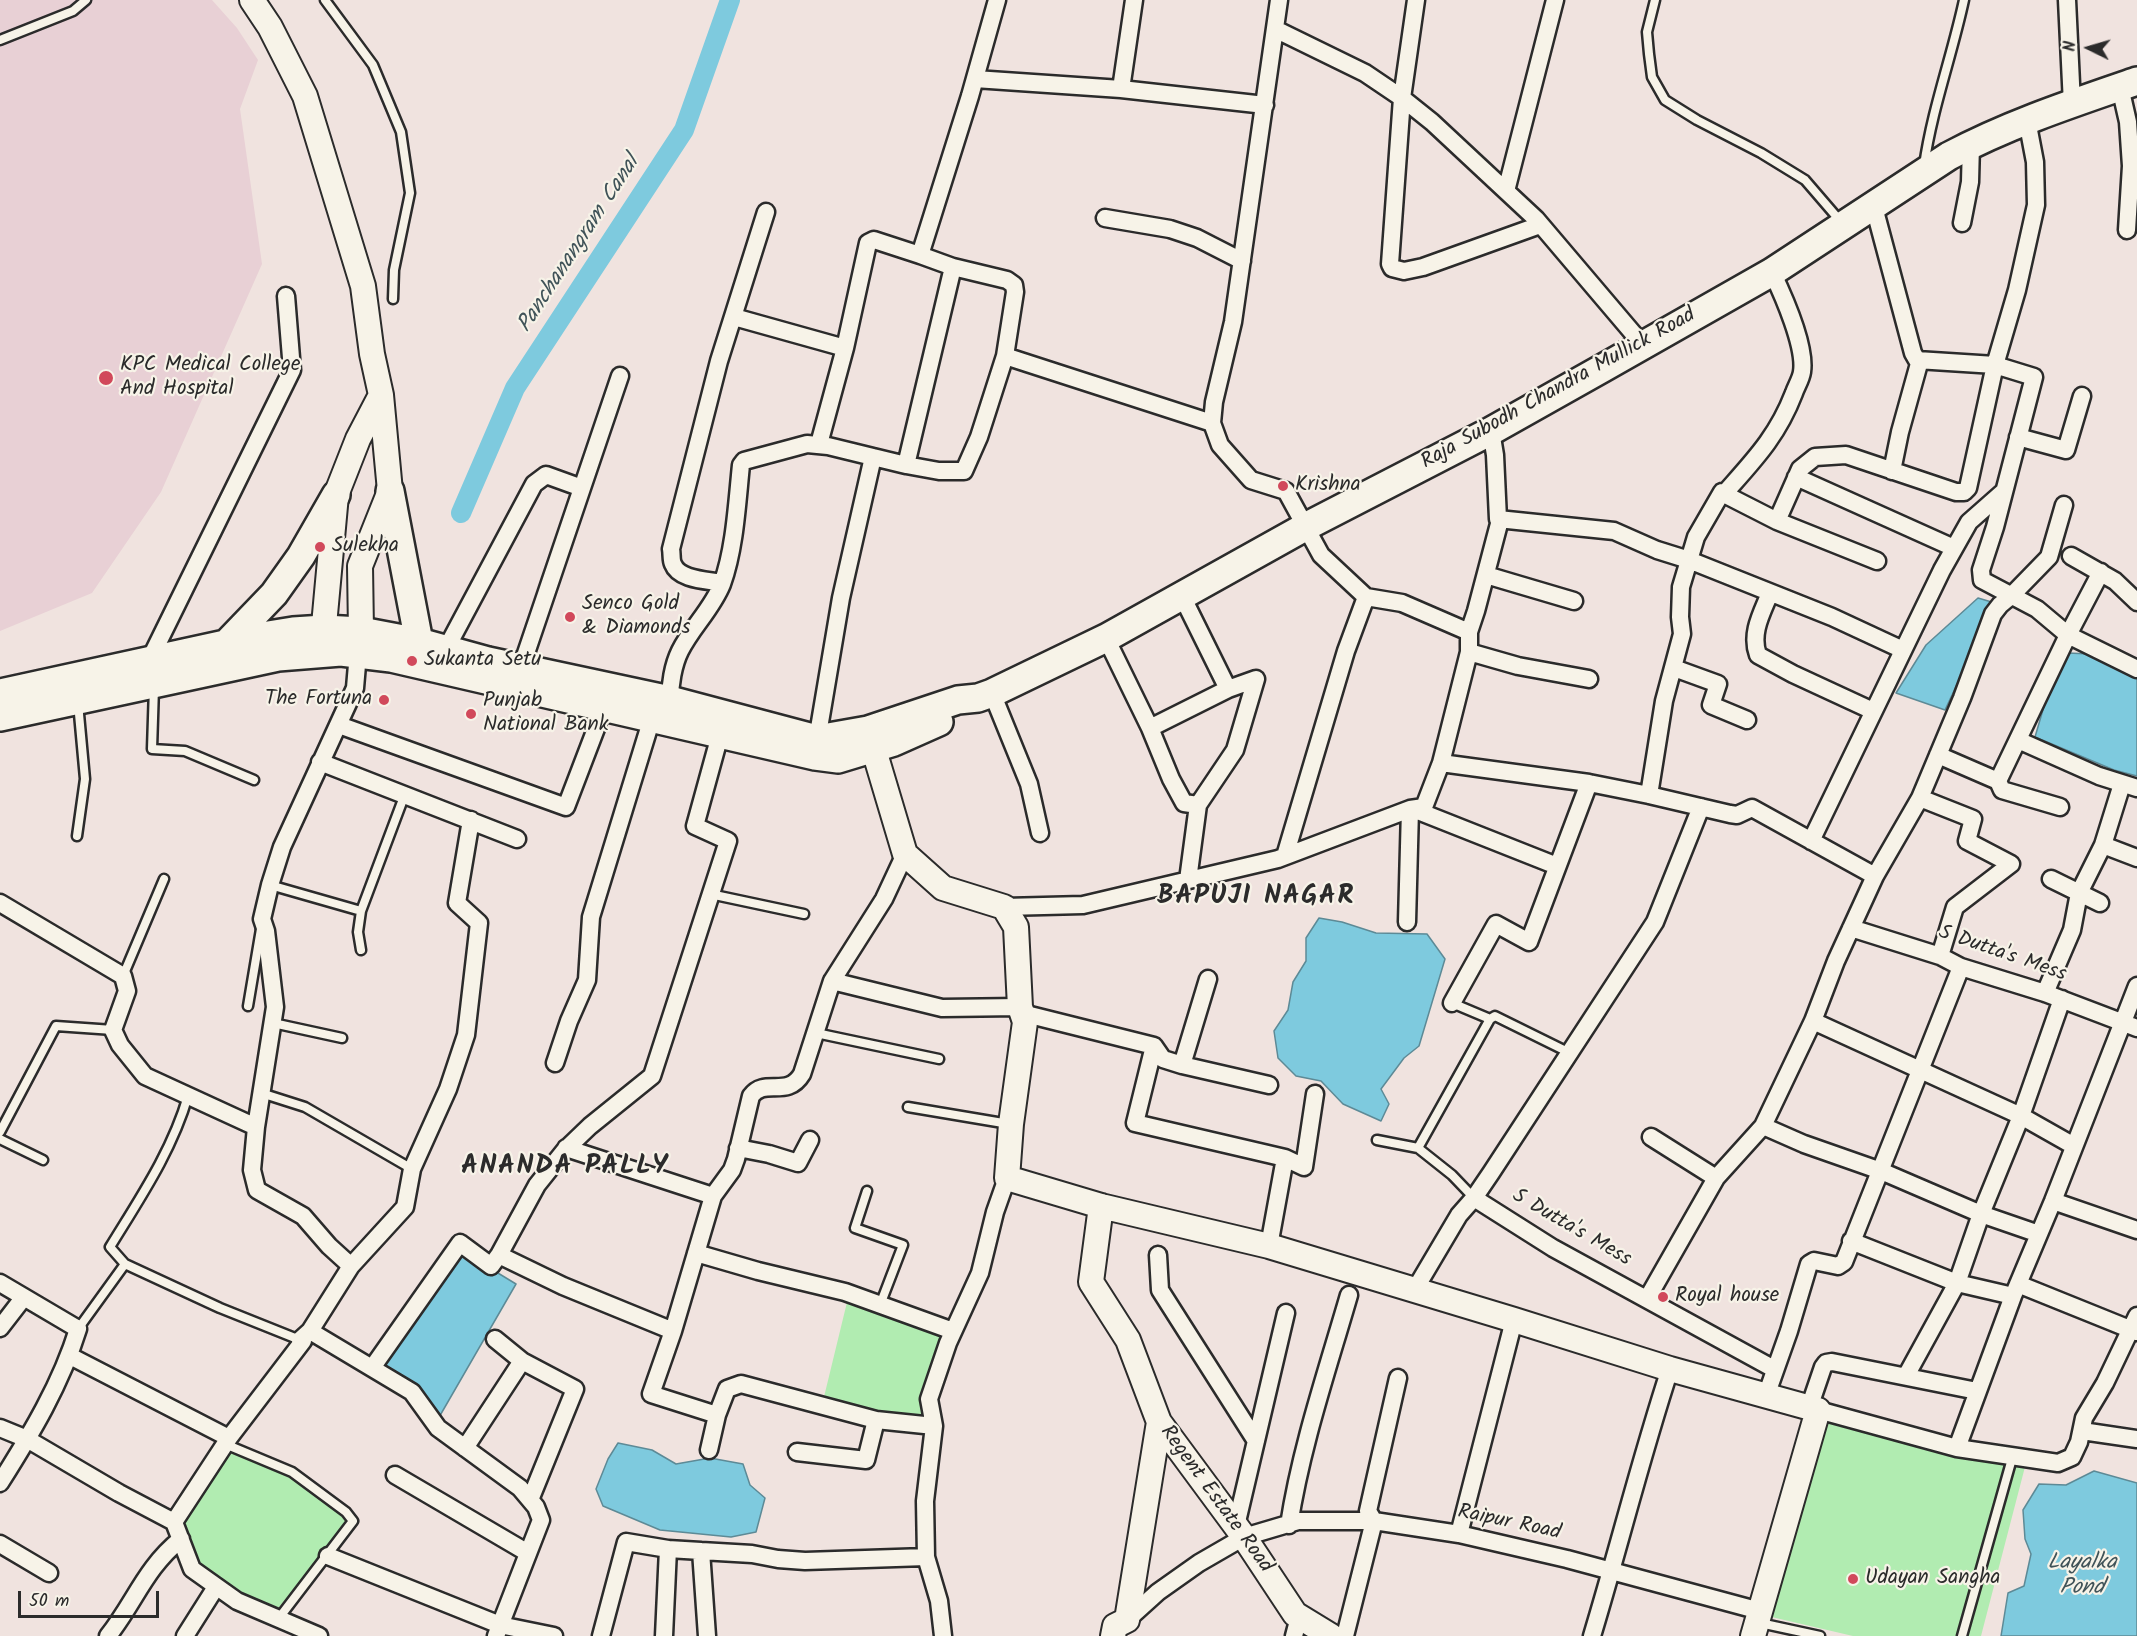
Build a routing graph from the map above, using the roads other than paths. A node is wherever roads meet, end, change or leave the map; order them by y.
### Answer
1 (86, 0) edge
2 (252, 0) edge
3 (325, 0) edge
4 (997, 0) edge
5 (1134, 0) edge
6 (1280, 0) edge
7 (1416, 0) edge
8 (1555, 0) edge
9 (1656, 0) edge
10 (1964, 0) edge
11 (2067, 0) edge
12 (1275, 30) junction
13 (0, 40) edge
14 (975, 79) junction
15 (2129, 84) edge
16 (1121, 89) junction
17 (1402, 98) junction
18 (2072, 104) junction
19 (1265, 105) junction
20 (2027, 120) junction
21 (1971, 144) junction
22 (1923, 172) junction
23 (1506, 191) junction
24 (1874, 207) junction
25 (766, 213) dead end
26 (1105, 218) dead end
27 (1962, 223) dead end
28 (1540, 225) junction
29 (1844, 225) junction
30 (2127, 230) dead end
31 (920, 255) junction
32 (1242, 261) junction
33 (952, 267) junction
34 (1772, 272) junction
35 (286, 296) dead end
36 (393, 299) dead end
37 (734, 317) junction
38 (1643, 345) junction
39 (845, 348) junction
40 (1005, 356) junction
41 (1920, 360) junction
42 (1995, 365) junction
43 (620, 376) dead end
44 (381, 395) junction
45 (2082, 396) dead end
46 (1212, 423) junction
47 (1491, 430) junction
48 (2018, 437) junction
49 (819, 444) junction
50 (873, 457) junction
51 (906, 465) junction
52 (1892, 471) junction
53 (1796, 477) junction
54 (582, 488) junction
55 (390, 491) junction
56 (2003, 492) junction
57 (1724, 494) junction
58 (336, 495) junction
59 (2064, 505) dead end
60 (1498, 519) junction
61 (1777, 521) junction
62 (1305, 527) junction
63 (1954, 548) junction
64 (2071, 556) dead end
65 (1689, 560) junction
66 (1877, 561) dead end
67 (2101, 572) junction
68 (1486, 575) junction
69 (722, 583) junction
70 (1770, 593) junction
71 (2012, 595) junction
72 (1182, 596) junction
73 (1366, 597) junction
74 (1574, 601) dead end
75 (2137, 602) edge
76 (1469, 632) junction
77 (2068, 635) junction
78 (1106, 638) junction
79 (323, 640) junction
80 (359, 642) junction
81 (419, 642) junction
82 (225, 645) junction
83 (446, 649) junction
84 (1903, 650) junction
85 (1469, 652) junction
86 (521, 668) junction
87 (1674, 668) junction
88 (2137, 669) edge
89 (152, 672) junction
90 (1588, 680) dead end
91 (1228, 689) junction
92 (0, 693) edge
93 (985, 695) junction
94 (78, 700) junction
95 (601, 706) junction
96 (661, 709) junction
97 (1873, 711) junction
98 (0, 717) edge
99 (1747, 720) dead end
100 (339, 725) junction
101 (1150, 728) junction
102 (720, 735) junction
103 (871, 740) junction
104 (2018, 740) junction
105 (816, 747) junction
106 (1938, 755) junction
107 (320, 762) junction
108 (1441, 763) junction
109 (254, 780) dead end
110 (1998, 781) junction
111 (1589, 783) junction
112 (2130, 786) edge
113 (405, 794) junction
114 (1649, 795) junction
115 (1920, 798) junction
116 (1198, 805) junction
117 (1701, 807) junction
118 (2060, 807) dead end
119 (1411, 809) junction
120 (471, 820) junction
121 (1040, 833) dead end
122 (77, 836) dead end
123 (518, 839) dead end
124 (1811, 841) junction
125 (2103, 845) junction
126 (905, 855) junction
127 (1285, 856) junction
128 (2137, 858) edge
129 (1557, 866) junction
130 (1875, 876) junction
131 (164, 879) dead end
132 (2051, 879) dead end
133 (1188, 880) junction
134 (270, 885) junction
135 (2079, 893) junction
136 (710, 894) junction
137 (0, 903) edge
138 (2100, 903) dead end
139 (1004, 907) junction
140 (361, 911) junction
141 (804, 914) dead end
142 (262, 919) junction
143 (1407, 922) dead end
144 (1851, 928) junction
145 (361, 950) dead end
146 (1940, 956) junction
147 (1961, 967) junction
148 (123, 976) junction
149 (1209, 979) dead end
150 (832, 981) junction
151 (2137, 986) edge
152 (2045, 993) junction
153 (2062, 999) junction
154 (1452, 1003) joint
155 (248, 1006) dead end
156 (1021, 1010) junction
157 (1490, 1019) junction
158 (1813, 1021) junction
159 (273, 1023) junction
160 (2130, 1026) edge
161 (113, 1030) junction
162 (816, 1033) junction
163 (342, 1038) dead end
164 (1154, 1046) junction
165 (1571, 1053) junction
166 (939, 1059) dead end
167 (555, 1063) dead end
168 (1182, 1065) junction
169 (1920, 1070) junction
170 (1269, 1085) dead end
171 (261, 1093) junction
172 (1315, 1094) dead end
173 (188, 1096) junction
174 (908, 1107) dead end
175 (2021, 1116) junction
176 (1011, 1124) junction
177 (1763, 1126) junction
178 (256, 1127) junction
179 (0, 1132) edge
180 (1651, 1137) dead end
181 (0, 1139) edge
182 (810, 1140) dead end
183 (1377, 1140) dead end
184 (2074, 1146) junction
185 (566, 1148) junction
186 (738, 1148) junction
187 (1418, 1148) junction
188 (1285, 1158) junction
189 (43, 1160) dead end
190 (412, 1169) junction
191 (1881, 1171) junction
192 (1007, 1178) junction
193 (1716, 1178) junction
194 (867, 1191) dead end
195 (713, 1196) junction
196 (1474, 1198) junction
197 (2053, 1202) junction
198 (1101, 1206) junction
199 (1981, 1214) junction
200 (2137, 1230) edge
201 (2039, 1234) junction
202 (1851, 1240) junction
203 (1269, 1246) junction
204 (696, 1253) junction
205 (499, 1255) junction
206 (1158, 1255) dead end
207 (125, 1264) junction
208 (351, 1266) junction
209 (0, 1283) edge
210 (1957, 1283) junction
211 (2015, 1290) junction
212 (1414, 1291) junction
213 (1349, 1295) dead end
214 (24, 1297) junction
215 (1647, 1299) junction
216 (880, 1305) junction
217 (1286, 1313) dead end
218 (1514, 1320) junction
219 (2135, 1326) edge
220 (0, 1328) edge
221 (78, 1329) junction
222 (673, 1331) junction
223 (953, 1331) junction
224 (305, 1335) junction
225 (495, 1339) dead end
226 (70, 1356) junction
227 (522, 1361) junction
228 (372, 1368) junction
229 (1670, 1369) junction
230 (1774, 1369) junction
231 (1906, 1376) junction
232 (1398, 1378) dead end
233 (1977, 1391) junction
234 (1766, 1396) junction
235 (1814, 1409) junction
236 (717, 1415) junction
237 (876, 1420) junction
238 (1159, 1422) junction
239 (934, 1426) junction
240 (0, 1428) edge
241 (2082, 1431) junction
242 (27, 1439) junction
243 (2137, 1439) edge
244 (227, 1441) junction
245 (1256, 1442) junction
246 (465, 1448) junction
247 (1957, 1448) junction
248 (709, 1450) dead end
249 (797, 1452) dead end
250 (2013, 1455) junction
251 (395, 1475) dead end
252 (0, 1483) edge
253 (530, 1500) junction
254 (1374, 1521) junction
255 (174, 1522) junction
256 (1289, 1525) junction
257 (1240, 1531) junction
258 (1459, 1534) junction
259 (181, 1539) junction
260 (0, 1544) edge
261 (668, 1549) junction
262 (701, 1551) junction
263 (528, 1553) junction
264 (328, 1556) junction
265 (926, 1557) junction
266 (1612, 1572) junction
267 (49, 1573) dead end
268 (216, 1587) junction
269 (279, 1618) junction
270 (1756, 1623) edge
271 (1297, 1626) edge
272 (1120, 1628) edge
273 (293, 1630) edge
274 (498, 1630) edge
275 (108, 1636) edge
276 (186, 1636) edge
277 (319, 1636) edge
278 (554, 1636) edge
279 (601, 1636) edge
280 (664, 1636) edge
281 (706, 1636) edge
282 (944, 1636) edge
283 (1331, 1636) edge
284 (1345, 1636) edge
285 (1592, 1636) edge
286 (1820, 1636) edge
287 (1962, 1636) edge

1 - 13 lane
2 - 44 street
3 - 36 lane
4 - 14 street
5 - 16 street
6 - 12 street
7 - 17 street
8 - 23 street
9 - 29 lane
10 - 22 lane
11 - 18 street
12 - 17 street
12 - 19 street
14 - 16 street
14 - 31 street
15 - 18 main road, Raja Subodh Chandra Mullick Road
15 - 30 street
16 - 19 street
17 - 23 street
17 - 28 street
18 - 20 main road, Raja Subodh Chandra Mullick Road
19 - 32 street
20 - 21 main road, Raja Subodh Chandra Mullick Road
20 - 42 street
21 - 22 main road, Raja Subodh Chandra Mullick Road
21 - 27 street
22 - 24 main road, Raja Subodh Chandra Mullick Road
23 - 28 street
24 - 29 main road, Raja Subodh Chandra Mullick Road
24 - 41 street
25 - 37 street
26 - 32 street
28 - 38 street
29 - 34 main road, Raja Subodh Chandra Mullick Road
31 - 33 street
31 - 39 street
32 - 46 street
33 - 40 street
33 - 51 street
34 - 38 main road, Raja Subodh Chandra Mullick Road
34 - 57 street
35 - 89 street
37 - 39 street
37 - 69 street
38 - 47 main road, Raja Subodh Chandra Mullick Road
39 - 49 street
40 - 46 street
40 - 51 street
41 - 42 street
41 - 52 street
42 - 48 street
42 - 52 street
43 - 54 street
44 - 55 street
44 - 58 street
45 - 48 street
46 - 62 street
47 - 60 street
47 - 62 main road, Raja Subodh Chandra Mullick Road
48 - 56 street
49 - 50 street
49 - 69 street
50 - 51 street
50 - 105 street
52 - 53 street
53 - 61 street
53 - 63 street
54 - 83 street
54 - 86 street
55 - 80 street
55 - 81 main road
56 - 63 street
56 - 71 street
57 - 61 street
57 - 65 street
58 - 79 street
58 - 82 main road
59 - 71 street
60 - 65 street
60 - 68 street
61 - 66 street
62 - 72 main road, Raja Subodh Chandra Mullick Road
62 - 73 street
63 - 84 street
64 - 67 street
65 - 70 street
65 - 87 street
67 - 75 street
67 - 77 street
68 - 74 street
68 - 76 street
69 - 96 street
70 - 84 street
70 - 97 street
71 - 77 street
71 - 106 street
72 - 78 main road, Raja Subodh Chandra Mullick Road
72 - 91 street
73 - 76 street
73 - 127 street
76 - 85 street
77 - 88 street
77 - 104 street
78 - 93 main road, Raja Subodh Chandra Mullick Road
78 - 101 street
79 - 80 main road, Raja Subodh Chandra Mullick Road
79 - 82 main road, Raja Subodh Chandra Mullick Road
79 - 89 main road, Raja Subodh Chandra Mullick Road
80 - 81 main road, Raja Subodh Chandra Mullick Road
80 - 95 main road, Raja Subodh Chandra Mullick Road
80 - 100 street
81 - 83 main road, Raja Subodh Chandra Mullick Road
82 - 89 main road, Raja Subodh Chandra Mullick Road
83 - 86 main road, Raja Subodh Chandra Mullick Road
84 - 97 street
85 - 90 street
85 - 108 street
86 - 96 main road, Raja Subodh Chandra Mullick Road
87 - 99 street
87 - 114 street
89 - 92 main road, Raja Subodh Chandra Mullick Road
89 - 94 main road, Raja Subodh Chandra Mullick Road
89 - 109 lane
91 - 101 street
91 - 116 street
93 - 103 main road, Raja Subodh Chandra Mullick Road
93 - 121 street
94 - 98 main road, Raja Subodh Chandra Mullick Road
94 - 122 lane
95 - 96 main road, Raja Subodh Chandra Mullick Road
95 - 100 street
96 - 102 main road, Raja Subodh Chandra Mullick Road
96 - 105 main road, Raja Subodh Chandra Mullick Road
96 - 167 street
97 - 124 street
100 - 107 street
101 - 116 street
102 - 105 main road, Raja Subodh Chandra Mullick Road
102 - 136 street
103 - 105 main road, Raja Subodh Chandra Mullick Road
103 - 126 street
104 - 110 street
104 - 112 street
106 - 110 street
106 - 115 street
107 - 113 street
107 - 134 street
108 - 111 street
108 - 119 street
110 - 118 street
111 - 114 street
111 - 129 street
112 - 125 street
113 - 120 street
113 - 140 lane
114 - 117 street
115 - 130 street
115 - 146 street
116 - 133 street
117 - 124 street
117 - 165 street
119 - 127 street
119 - 129 street
119 - 143 street
120 - 123 street
120 - 190 street
124 - 130 street
125 - 128 street
125 - 135 street
126 - 139 street
126 - 150 street
127 - 133 street
129 - 154 street
130 - 144 street
131 - 148 lane
132 - 135 street
133 - 139 street
134 - 140 lane
134 - 142 street
135 - 138 street
135 - 152 street
136 - 141 lane
136 - 185 street
137 - 148 street
139 - 156 street
140 - 145 lane
142 - 155 lane
142 - 159 street
144 - 146 street, S Dutta's Mess
144 - 158 street
146 - 147 street, S Dutta's Mess
147 - 152 street, S Dutta's Mess
147 - 169 street
148 - 161 street
149 - 168 street
150 - 156 street
150 - 162 street
151 - 160 street
152 - 153 street, S Dutta's Mess
153 - 160 street, S Dutta's Mess
153 - 175 street
154 - 157 lane
156 - 164 street
156 - 176 street
157 - 165 lane
157 - 187 lane
158 - 169 street
158 - 177 street
159 - 163 lane
159 - 171 street
160 - 184 street
161 - 173 street
161 - 179 lane
162 - 166 lane
162 - 186 street
164 - 168 street
164 - 188 street
165 - 196 street
168 - 170 street
169 - 175 street
169 - 191 street
171 - 178 street
171 - 190 lane
172 - 188 street
173 - 178 street
173 - 207 lane
174 - 176 lane
175 - 184 street
175 - 199 street
176 - 192 street
177 - 191 street
177 - 193 street
178 - 208 street
180 - 193 street
181 - 189 lane
182 - 186 street
183 - 187 lane
184 - 197 street
185 - 195 street
185 - 205 street
186 - 195 street
187 - 196 lane
188 - 203 street
190 - 208 street
191 - 199 street
191 - 202 street
192 - 198 street
192 - 223 street
193 - 215 street
194 - 216 lane
195 - 204 street
196 - 212 street
196 - 215 street, S Dutta's Mess
197 - 200 street
197 - 201 street
198 - 203 street
198 - 238 street, Regent Estate Road
199 - 201 street
199 - 210 street
201 - 211 street
202 - 210 street
202 - 230 street
203 - 212 street
204 - 216 street
204 - 222 street
205 - 222 street
205 - 228 street
206 - 245 street
207 - 221 lane
207 - 224 lane
208 - 224 street
209 - 214 street
210 - 211 street
210 - 231 street
211 - 219 street
211 - 233 street
212 - 218 street
213 - 256 street
214 - 220 street
214 - 221 street
215 - 230 street, S Dutta's Mess
216 - 223 street
217 - 245 street
218 - 229 street
218 - 258 street
219 - 241 street
221 - 226 street
222 - 236 street
223 - 239 street
224 - 228 street
224 - 244 street
225 - 227 street
226 - 242 street
226 - 244 street
227 - 246 street
227 - 253 street
228 - 246 street
229 - 234 street
229 - 266 street
230 - 234 street
231 - 233 street
231 - 235 street
232 - 254 street
233 - 247 street
234 - 235 street
235 - 247 street
235 - 270 street
236 - 237 street
236 - 248 street
237 - 239 street
237 - 249 street
238 - 257 street, Regent Estate Road
238 - 272 street
239 - 265 street
240 - 242 street
241 - 243 street
241 - 250 street
242 - 252 street
242 - 255 street
244 - 255 street
244 - 264 lane
245 - 257 street
246 - 253 street
247 - 250 street
250 - 287 lane
251 - 263 street
253 - 263 street
254 - 256 street, Raipur Road
254 - 258 street, Raipur Road
254 - 284 street
255 - 259 street
256 - 257 street, Raipur Road
257 - 271 street, Regent Estate Road
257 - 272 street, Raipur Road
258 - 266 street, Raipur Road
259 - 268 street
259 - 275 street
260 - 267 street
261 - 262 street
261 - 279 street
261 - 280 street
262 - 265 street
262 - 281 street
263 - 274 street
264 - 269 lane
264 - 274 street
265 - 282 street
266 - 270 street, Raipur Road
266 - 285 street
268 - 269 street
268 - 276 street
269 - 273 street
270 - 286 lane
271 - 283 street, Regent Estate Road
273 - 277 street
274 - 278 street

